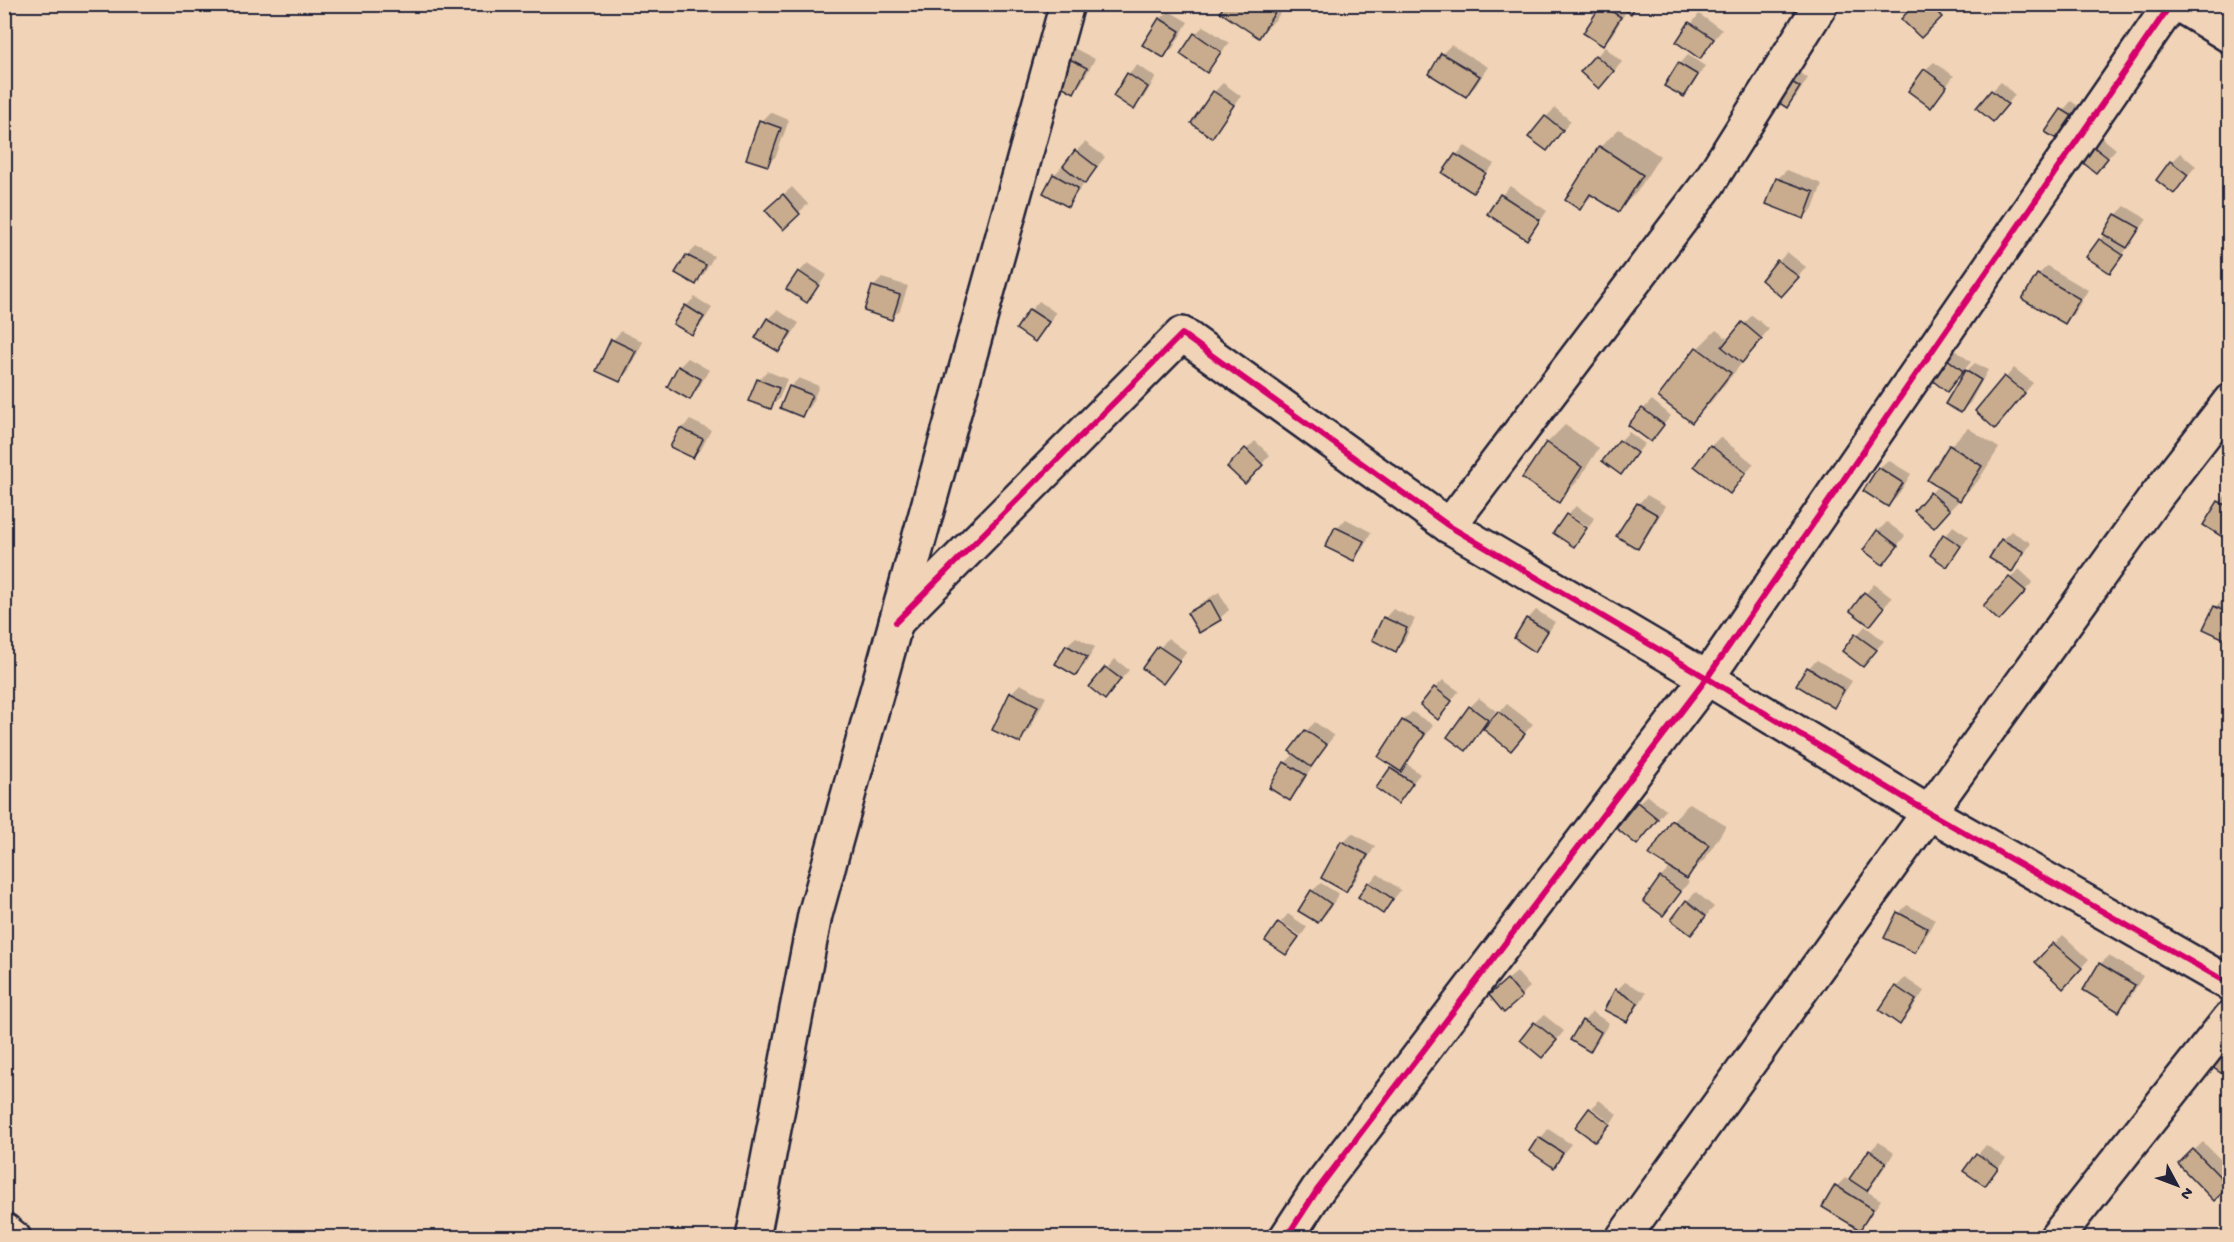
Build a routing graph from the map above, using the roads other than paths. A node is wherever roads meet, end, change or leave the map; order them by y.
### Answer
1 (1067, 4) edge
2 (1821, 4) edge
3 (2171, 4) edge
4 (2178, 4) edge
5 (2229, 36) edge
6 (2229, 401) edge
7 (1449, 526) junction
8 (896, 622) junction
9 (1707, 678) junction
10 (1928, 812) junction
11 (2229, 984) edge
12 (2229, 1018) edge
13 (4, 1230) edge
14 (14, 1238) edge
15 (753, 1238) edge
16 (1286, 1238) edge
17 (1623, 1238) edge
18 (2056, 1238) edge

1 - 8 street
2 - 7 street
3 - 9 street
4 - 5 street
6 - 10 street
7 - 8 street
7 - 9 street
8 - 15 street
9 - 10 street
9 - 16 street
10 - 11 street
10 - 17 street
12 - 18 street
13 - 14 street

